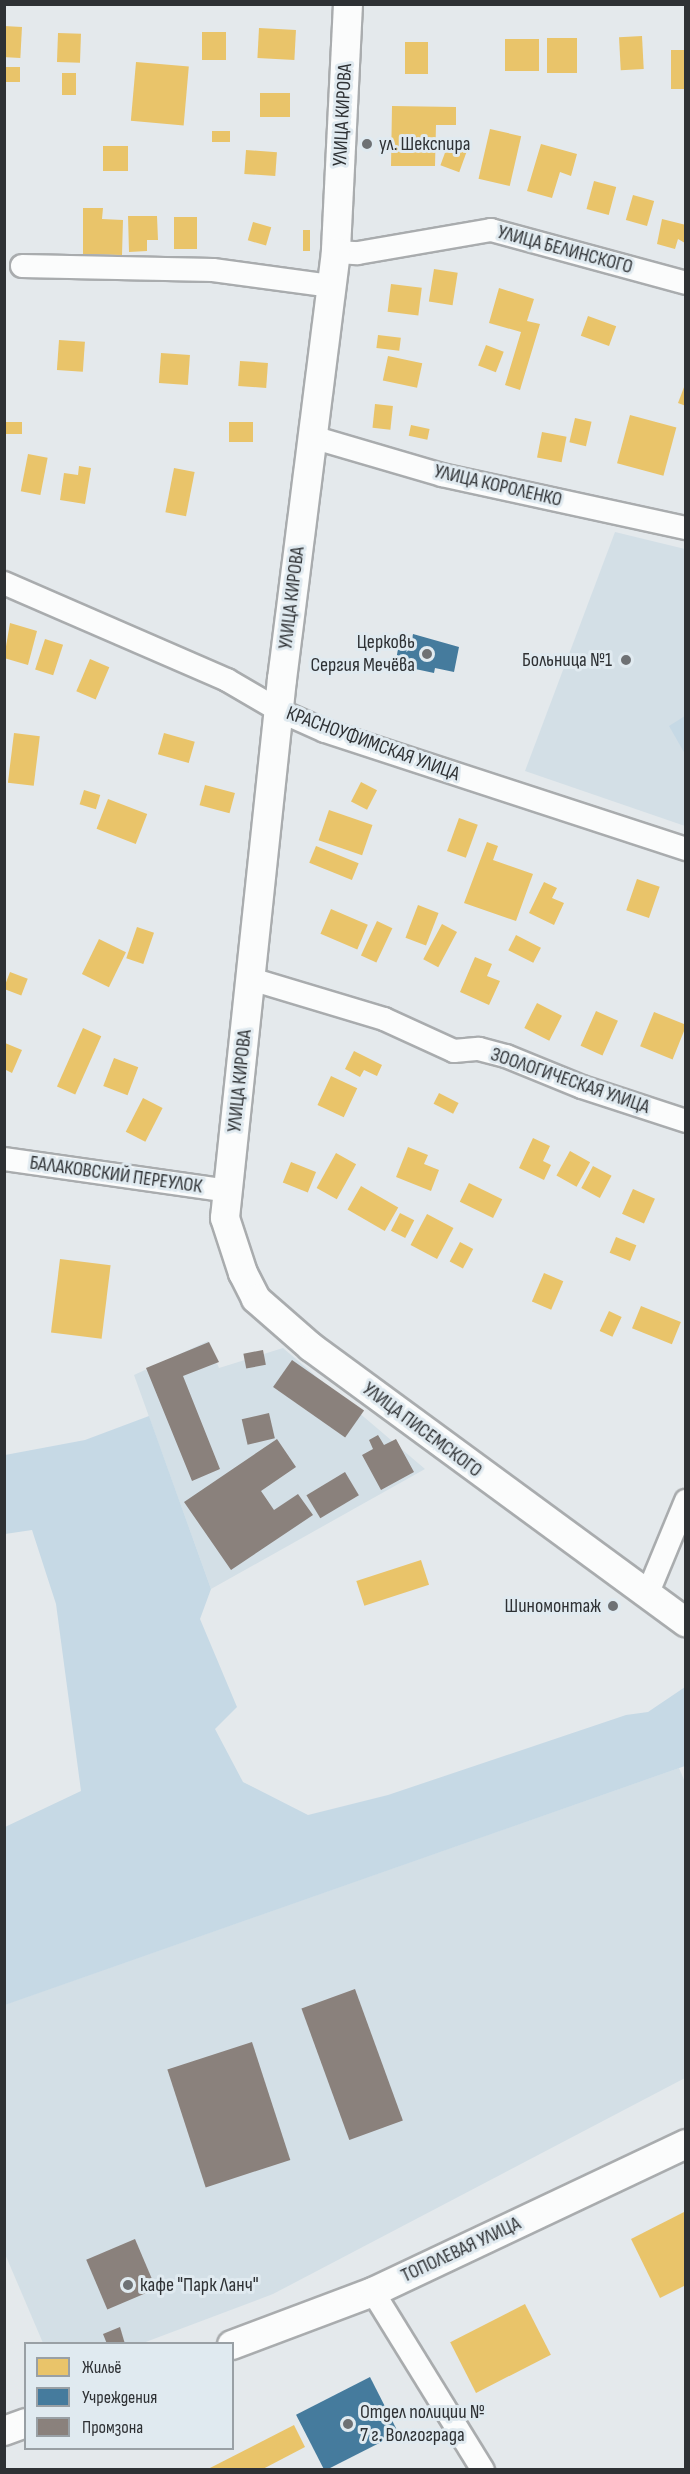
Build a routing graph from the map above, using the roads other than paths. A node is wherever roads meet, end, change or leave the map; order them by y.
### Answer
1 (348, 4) edge
2 (336, 252) junction
3 (22, 266) dead end
4 (686, 283) edge
5 (332, 286) junction
6 (312, 437) junction
7 (686, 528) edge
8 (4, 583) edge
9 (280, 711) junction
10 (686, 849) edge
11 (251, 979) junction
12 (686, 1121) edge
13 (4, 1159) edge
14 (228, 1191) junction
15 (686, 1501) edge
16 (647, 1595) junction
17 (686, 1622) edge
18 (686, 2144) edge
19 (373, 2292) junction
20 (234, 2343) edge
21 (24, 2424) edge
22 (4, 2431) edge
23 (483, 2469) edge

1 - 2 main road, УЛИЦА КИРОВА
2 - 4 street, УЛИЦА БЕЛИНСКОГО
2 - 5 main road, УЛИЦА КИРОВА
3 - 5 street
5 - 6 main road, УЛИЦА КИРОВА
6 - 7 street, УЛИЦА КОРОЛЕНКО
6 - 9 main road, УЛИЦА КИРОВА
8 - 9 street, КРАСНОУФИМСКАЯ УЛИЦА
9 - 10 street, КРАСНОУФИМСКАЯ УЛИЦА
9 - 11 main road, УЛИЦА КИРОВА
11 - 12 street, ЗООЛОГИЧЕСКАЯ УЛИЦА
11 - 14 main road, УЛИЦА КИРОВА
13 - 14 street, БАЛАКОВСКИЙ ПЕРЕУЛОК
14 - 16 main road, УЛИЦА ПИСЕМСКОГО
15 - 16 street
16 - 17 main road, УЛИЦА ПИСЕМСКОГО
18 - 19 main road, ТОПОЛЕВАЯ УЛИЦА
19 - 20 main road, ТОПОЛЕВАЯ УЛИЦА
19 - 23 street
21 - 22 main road

